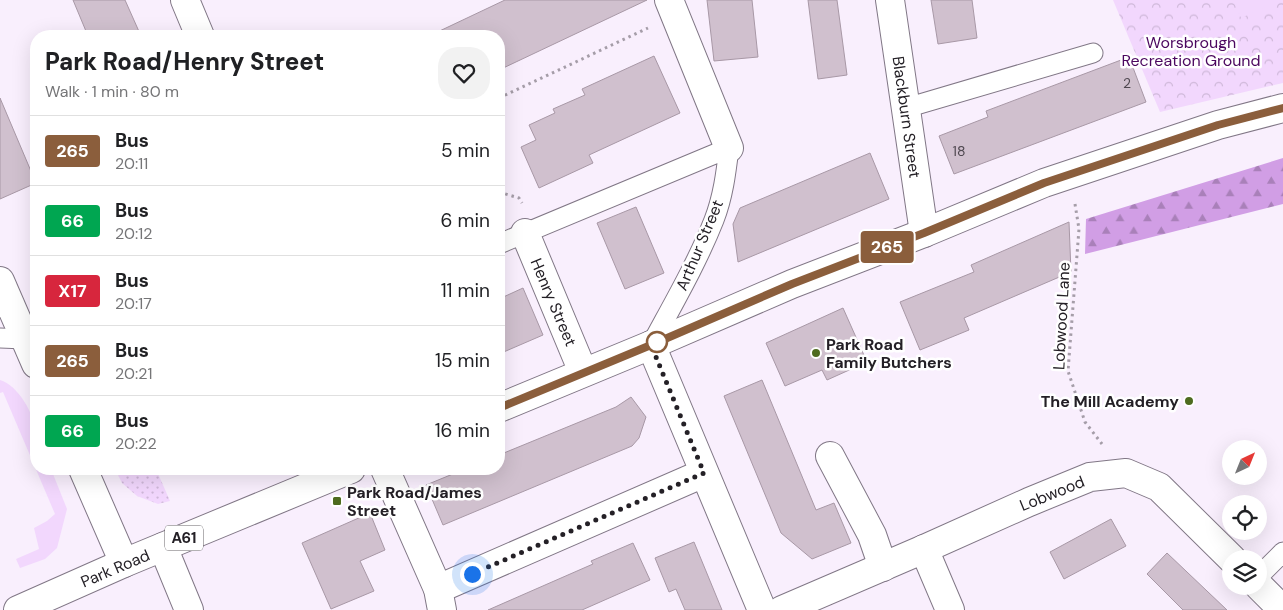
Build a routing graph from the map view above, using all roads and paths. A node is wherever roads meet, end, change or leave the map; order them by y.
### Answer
1 (185, 0) edge
2 (669, 0) edge
3 (890, 0) edge
4 (651, 26) dead end
5 (198, 30) edge
6 (1094, 53) dead end
7 (505, 95) edge
8 (906, 108) junction
9 (1283, 108) edge
10 (729, 148) junction
11 (1070, 174) junction
12 (525, 233) junction
13 (924, 233) junction
14 (505, 241) edge
15 (0, 281) edge
16 (12, 338) edge
17 (651, 345) junction
18 (30, 358) edge
19 (583, 372) junction
20 (505, 405) edge
21 (830, 456) dead end
22 (704, 473) junction
23 (1126, 474) junction
24 (85, 475) edge
25 (337, 475) edge
26 (387, 475) edge
27 (163, 547) junction
28 (924, 549) junction
29 (1223, 550) edge
30 (1283, 552) edge
31 (124, 563) junction
32 (883, 567) junction
33 (1267, 568) edge
34 (1267, 594) edge
35 (440, 599) edge
36 (18, 610) edge
37 (190, 610) edge
38 (762, 610) edge
39 (782, 610) edge
40 (950, 610) edge
41 (1282, 610) edge

1 - 5 main road
2 - 10 main road, Arthur Street
3 - 8 main road, Blackburn Street
4 - 7 path
6 - 8 lane
8 - 13 main road, Blackburn Street
9 - 11 main road
10 - 12 lane
10 - 17 lane, Arthur Street
11 - 13 main road
11 - 23 path, Lobwood Lane
12 - 14 lane
12 - 19 main road, Henry Street
13 - 17 main road
15 - 16 main road
16 - 18 main road
17 - 19 main road
17 - 22 main road
19 - 20 main road
21 - 32 main road
22 - 35 main road
22 - 38 main road
23 - 28 main road, Lobwood
23 - 29 main road, Lobwood
24 - 31 main road
25 - 27 main road, Park Road / A61
26 - 35 main road
27 - 31 main road, Park Road / A61
27 - 37 main road
28 - 32 main road, Lobwood
28 - 40 main road
30 - 33 lane
31 - 36 main road, Park Road / A61
32 - 39 main road, Lobwood
34 - 41 main road

